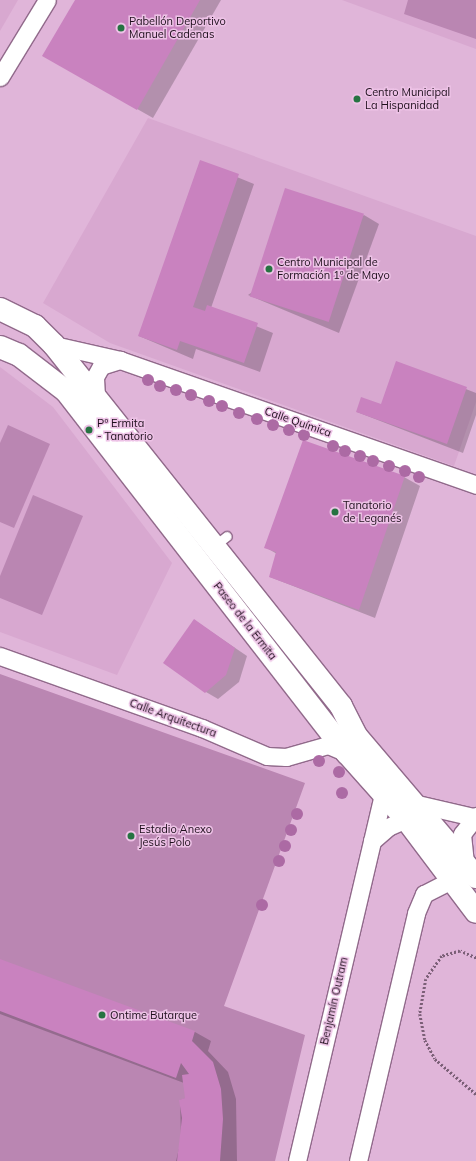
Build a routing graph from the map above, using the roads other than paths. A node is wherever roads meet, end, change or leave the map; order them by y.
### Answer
1 (47, 0) edge
2 (0, 76) edge
3 (0, 309) edge
4 (54, 345) junction
5 (0, 347) edge
6 (120, 360) junction
7 (96, 397) junction
8 (476, 485) edge
9 (213, 548) junction
10 (0, 656) edge
11 (347, 753) junction
12 (383, 794) junction
13 (410, 811) junction
14 (474, 817) edge
15 (372, 842) junction
16 (471, 870) edge
17 (451, 880) junction
18 (476, 912) edge
19 (297, 1161) edge
20 (358, 1161) edge

1 - 2 street
3 - 4 main road, Paseo de la Ermita
4 - 6 street, Calle Química
4 - 7 main road, Paseo de la Ermita
5 - 9 main road, Paseo de la Ermita
6 - 7 street
6 - 8 street, Calle Química
7 - 9 main road, Paseo de la Ermita
9 - 11 main road, Paseo de la Ermita
9 - 13 main road, Paseo de la Ermita
10 - 11 street, Calle Arquitectura
11 - 12 main road, Paseo de la Ermita
12 - 13 main road, Paseo de la Ermita
12 - 15 street, Benjamín Outram
13 - 14 street, Paseo de la Ermita
13 - 15 street
13 - 16 main road, Paseo de la Ermita
13 - 17 main road, Paseo de la Ermita
14 - 16 street, Paseo de la Ermita
15 - 19 street, Benjamín Outram
17 - 18 main road, Paseo de la Ermita
17 - 20 street

